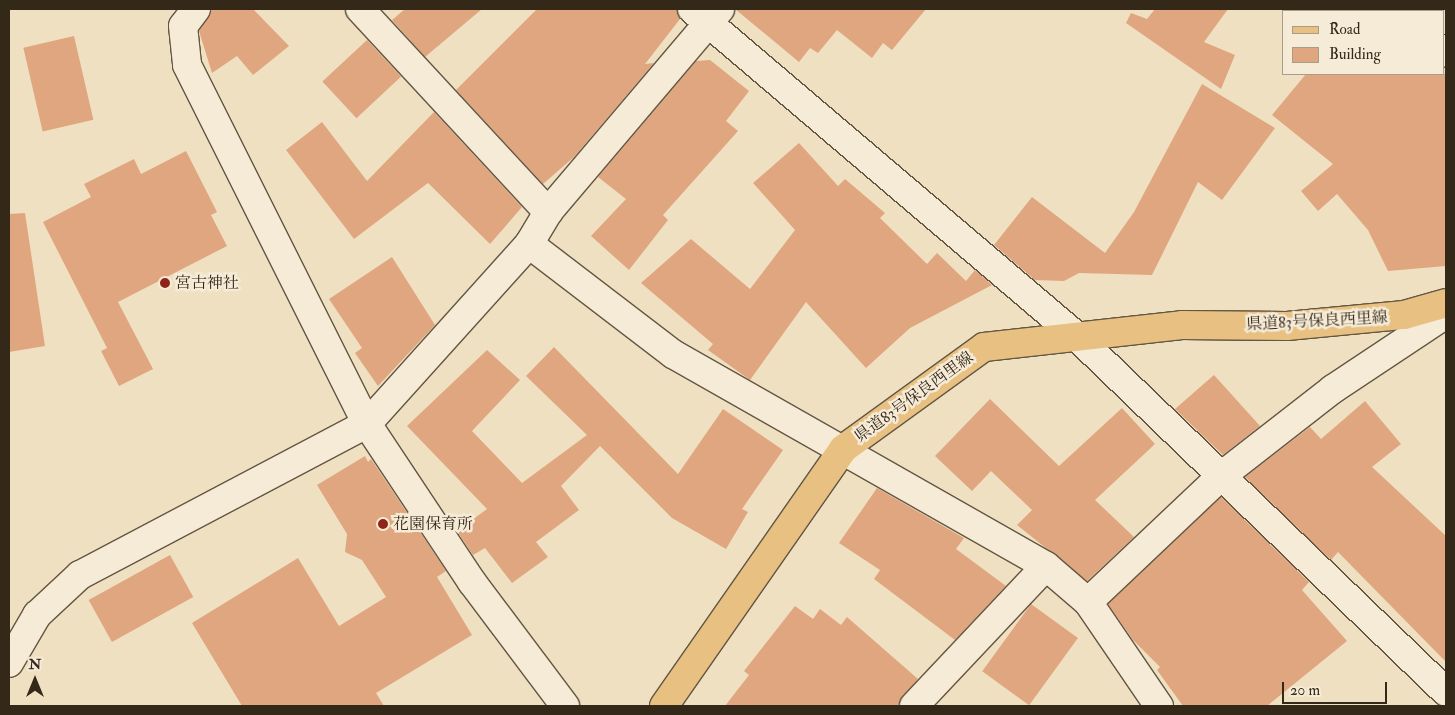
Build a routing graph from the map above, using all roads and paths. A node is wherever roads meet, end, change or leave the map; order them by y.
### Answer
1 (196, 9) edge
2 (360, 9) edge
3 (707, 13) edge
4 (548, 212) junction
5 (529, 244) junction
6 (1446, 303) edge
7 (1446, 314) edge
8 (1074, 334) junction
9 (368, 424) junction
10 (843, 449) junction
11 (1220, 477) junction
12 (1046, 566) junction
13 (1088, 602) junction
14 (9, 663) edge
15 (1446, 692) edge
16 (565, 706) edge
17 (664, 706) edge
18 (914, 706) edge
19 (1159, 706) edge

1 - 9 street
2 - 4 street
3 - 4 street
3 - 8 street
4 - 5 street
5 - 9 street
5 - 10 street
6 - 8 main road, 県道83号保良西里線
7 - 11 street
8 - 10 main road, 県道83号保良西里線
8 - 11 street
9 - 14 street
9 - 16 street
10 - 12 street
10 - 17 main road, 県道83号保良西里線
11 - 13 street
11 - 15 street
12 - 13 street
12 - 18 street
13 - 19 street

